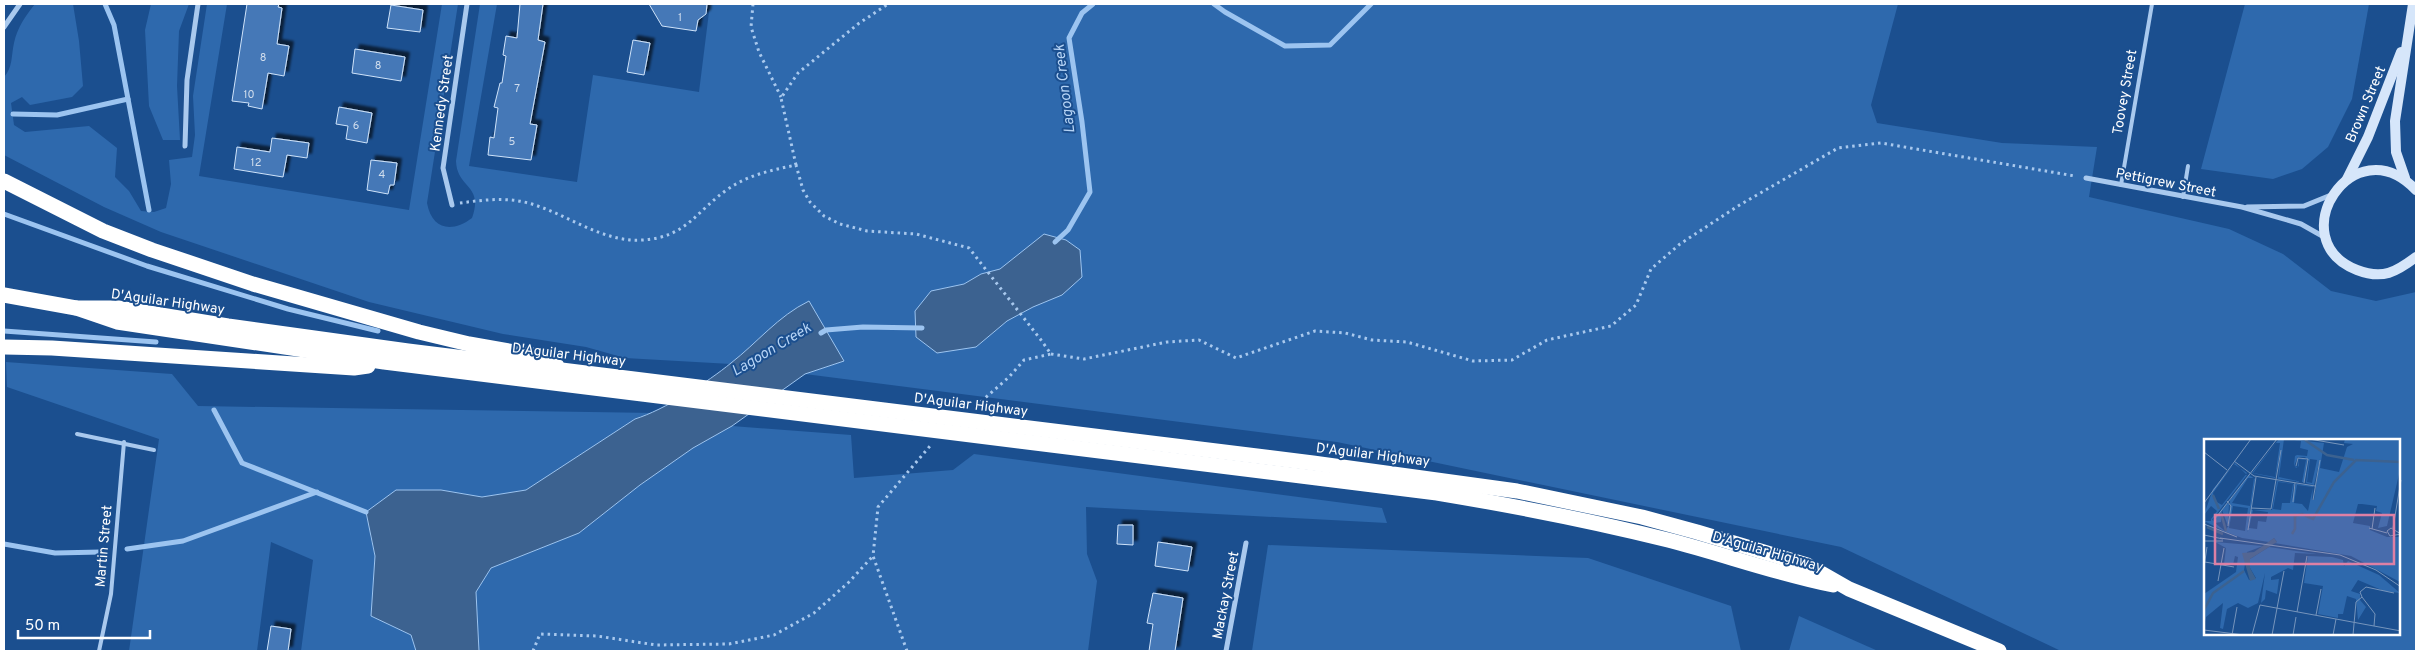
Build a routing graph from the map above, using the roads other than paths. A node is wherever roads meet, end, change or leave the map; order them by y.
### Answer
1 (20, 4) edge
2 (198, 4) edge
3 (468, 4) edge
4 (2152, 4) edge
5 (2413, 4) edge
6 (4, 27) edge
7 (2407, 38) junction
8 (185, 146) dead end
9 (2188, 166) dead end
10 (2086, 178) road end
11 (2404, 178) junction
12 (4, 181) edge
13 (2346, 181) junction
14 (2121, 185) junction
15 (2416, 190) edge
16 (2332, 195) junction
17 (2183, 197) junction
18 (452, 204) road end
19 (2242, 207) junction
20 (2327, 238) junction
21 (2416, 257) edge
22 (4, 295) edge
23 (76, 308) junction
24 (4, 347) edge
25 (384, 362) junction
26 (567, 371) junction
27 (77, 434) dead end
28 (124, 442) junction
29 (154, 450) dead end
30 (1246, 543) dead end
31 (1849, 588) junction
32 (99, 651) edge
33 (1226, 651) edge
34 (1999, 651) edge

1 - 6 street
2 - 8 street
3 - 18 street, Kennedy Street
4 - 14 lane, Toovey Street
5 - 7 main road, Brown Street
7 - 11 main road, Brown Street
7 - 13 main road, Brown Street
9 - 17 lane
10 - 14 street, Pettigrew Street
11 - 13 main road
11 - 15 main road
12 - 26 highway
13 - 16 main road
14 - 17 street, Pettigrew Street
16 - 19 street, Pettigrew Street
16 - 20 main road
17 - 19 street, Pettigrew Street
19 - 20 street, Pettigrew Street
20 - 21 main road
22 - 23 highway, D'Aguilar Highway
23 - 25 highway, D'Aguilar Highway
23 - 26 highway, D'Aguilar Highway
24 - 25 highway
25 - 31 highway, D'Aguilar Highway
26 - 31 highway, D'Aguilar Highway
27 - 28 lane
28 - 29 lane
28 - 32 lane, Martin Street
30 - 33 street, Mackay Street
31 - 34 highway, D'Aguilar Highway

